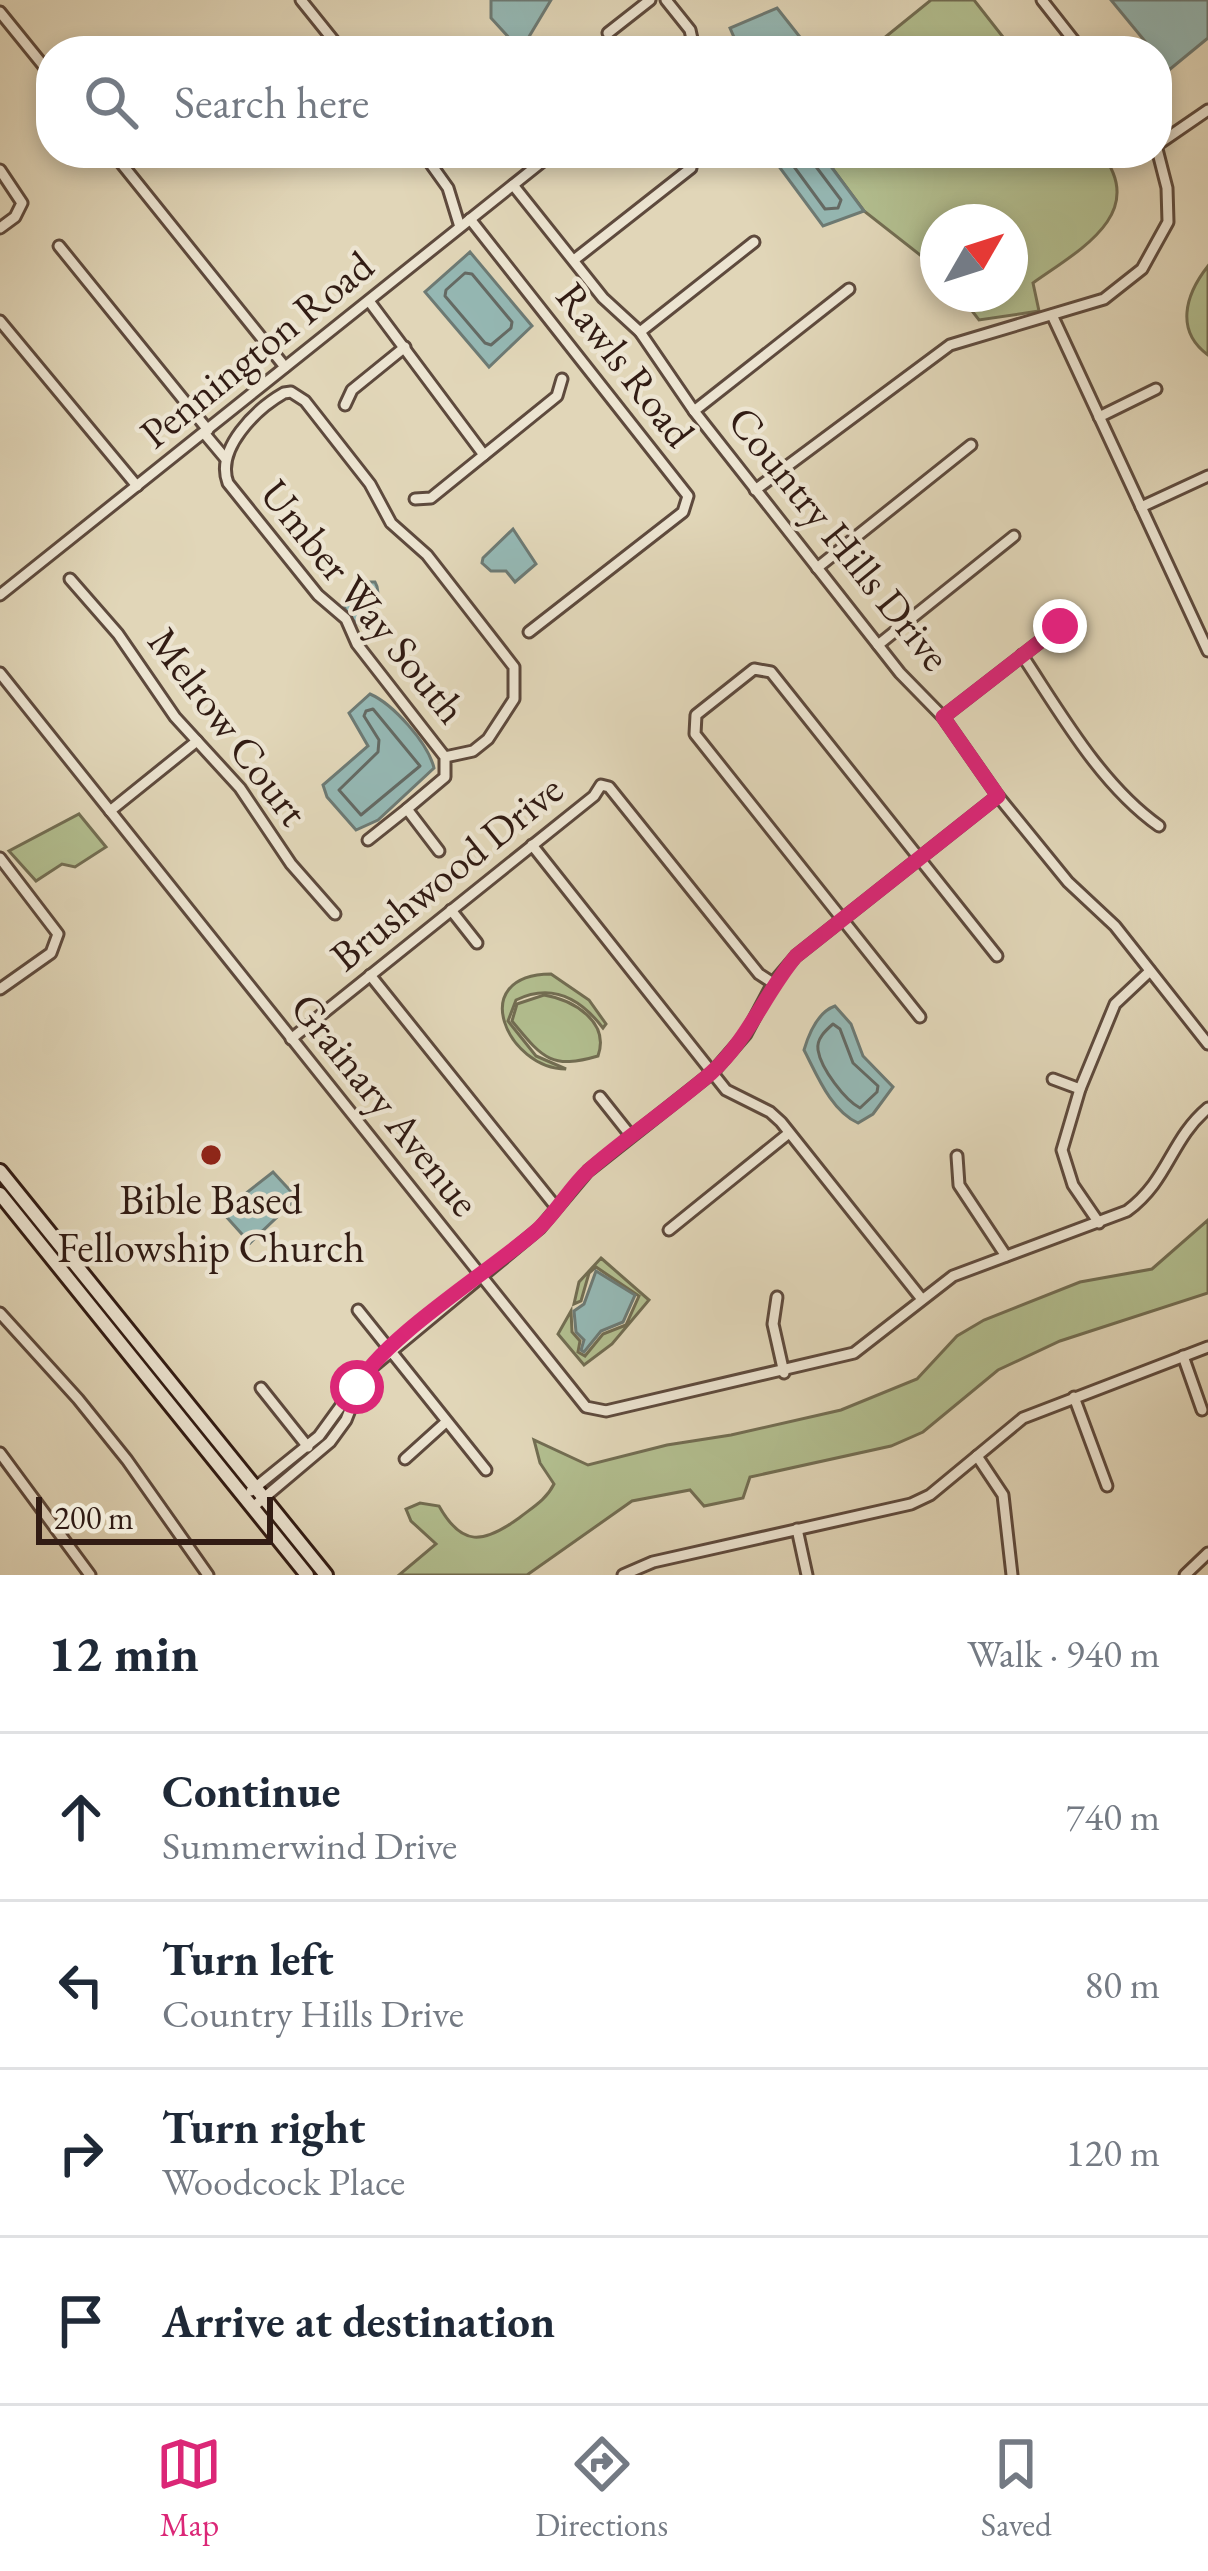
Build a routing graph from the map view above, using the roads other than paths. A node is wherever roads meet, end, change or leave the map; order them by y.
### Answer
1 (301, 0) edge
2 (650, 0) edge
3 (666, 0) edge
4 (1042, 0) edge
5 (0, 11) edge
6 (608, 33) dead end
7 (329, 36) edge
8 (692, 36) edge
9 (1070, 36) edge
10 (36, 56) edge
11 (1208, 110) edge
12 (1172, 136) edge
13 (125, 168) edge
14 (434, 168) edge
15 (534, 168) edge
16 (691, 168) dead end
17 (1162, 168) edge
18 (0, 170) edge
19 (513, 185) junction
20 (470, 219) junction
21 (460, 227) junction
22 (0, 228) edge
23 (754, 242) dead end
24 (58, 246) dead end
25 (574, 260) junction
26 (849, 289) dead end
27 (369, 301) junction
28 (1052, 315) junction
29 (0, 321) edge
30 (640, 332) junction
31 (405, 347) junction
32 (285, 367) junction
33 (562, 379) dead end
34 (1156, 389) dead end
35 (345, 405) dead end
36 (694, 411) junction
37 (1099, 417) junction
38 (209, 429) junction
39 (232, 444) junction
40 (971, 445) dead end
41 (484, 455) junction
42 (225, 458) junction
43 (1208, 476) edge
44 (137, 486) junction
45 (755, 490) junction
46 (415, 499) dead end
47 (1141, 507) junction
48 (1014, 536) dead end
49 (817, 568) junction
50 (70, 579) dead end
51 (0, 596) edge
52 (1060, 626) dead end
53 (529, 632) dead end
54 (878, 644) junction
55 (1208, 651) edge
56 (1022, 656) junction
57 (0, 673) edge
58 (943, 717) junction
59 (197, 741) junction
60 (446, 757) junction
61 (998, 796) junction
62 (407, 809) junction
63 (110, 811) junction
64 (1159, 826) dead end
65 (368, 840) dead end
66 (532, 845) junction
67 (439, 851) dead end
68 (919, 858) junction
69 (0, 859) edge
70 (451, 910) junction
71 (335, 914) dead end
72 (842, 919) junction
73 (477, 943) dead end
74 (997, 956) dead end
75 (1150, 971) junction
76 (370, 975) junction
77 (773, 983) junction
78 (0, 989) edge
79 (920, 1017) dead end
80 (291, 1039) junction
81 (1208, 1044) edge
82 (712, 1072) junction
83 (1053, 1079) dead end
84 (1080, 1088) junction
85 (600, 1097) dead end
86 (1208, 1108) edge
87 (789, 1133) junction
88 (631, 1136) junction
89 (957, 1156) dead end
90 (0, 1172) edge
91 (0, 1195) edge
92 (556, 1207) junction
93 (1099, 1222) junction
94 (669, 1230) dead end
95 (1006, 1256) junction
96 (481, 1275) junction
97 (777, 1297) dead end
98 (921, 1298) junction
99 (358, 1310) dead end
100 (0, 1313) edge
101 (1208, 1347) edge
102 (389, 1349) junction
103 (1183, 1356) junction
104 (784, 1373) junction
105 (364, 1374) junction
106 (261, 1388) dead end
107 (1074, 1397) junction
108 (1202, 1410) dead end
109 (446, 1422) junction
110 (308, 1446) junction
111 (0, 1454) edge
112 (315, 1456) junction
113 (977, 1456) junction
114 (404, 1460) dead end
115 (486, 1470) dead end
116 (1107, 1486) dead end
117 (260, 1492) junction
118 (248, 1502) junction
119 (797, 1529) junction
120 (1208, 1552) edge
121 (90, 1575) edge
122 (208, 1575) edge
123 (307, 1575) edge
124 (326, 1575) edge
125 (623, 1575) edge
126 (807, 1575) edge
127 (1012, 1575) edge
128 (1185, 1575) edge

1 - 7 street
2 - 6 street
3 - 8 street
4 - 9 street
5 - 10 street
11 - 12 street
13 - 32 street
14 - 21 street
15 - 19 street, Pennington Road
16 - 25 street
17 - 28 street
18 - 22 street
19 - 20 street, Pennington Road
19 - 25 street, Country Hills Drive
20 - 21 street, Pennington Road
20 - 53 street, Rawls Road
21 - 27 street, Pennington Road
23 - 30 street
24 - 38 street
25 - 30 street, Country Hills Drive
26 - 36 street
27 - 31 street
27 - 32 street, Pennington Road
28 - 37 street
28 - 45 street
29 - 44 street
30 - 36 street, Country Hills Drive
31 - 35 street
31 - 41 street
32 - 38 street, Pennington Road
33 - 41 street
34 - 37 street
36 - 45 street, Country Hills Drive
37 - 47 street
38 - 39 street, Umber Way South
38 - 42 street
38 - 44 street, Pennington Road
39 - 42 street, Umber Way South
39 - 60 street
40 - 49 street
41 - 46 street
42 - 60 street, Umber Way South
43 - 47 street
44 - 51 street, Pennington Road
45 - 49 street, Country Hills Drive
47 - 55 street
48 - 54 street
49 - 54 street, Country Hills Drive
50 - 59 street, Melrow Court
52 - 56 street
54 - 58 street, Country Hills Drive
56 - 58 street
56 - 64 street
57 - 63 street, Grainary Avenue
58 - 61 street, Country Hills Drive
59 - 63 street
59 - 71 street, Melrow Court
60 - 62 street, Umber Way South
61 - 68 street
61 - 75 street, Country Hills Drive
62 - 65 street, Umber Way South
62 - 67 street
63 - 80 street, Grainary Avenue
66 - 70 street, Brushwood Drive
66 - 77 street, Brushwood Drive
66 - 82 street
68 - 72 street
68 - 72 street
68 - 74 street
69 - 78 street
70 - 73 street
70 - 76 street, Brushwood Drive
72 - 77 street
72 - 79 street
75 - 81 street, Country Hills Drive
75 - 84 street
76 - 80 street, Brushwood Drive
76 - 92 street
77 - 82 street
80 - 96 street, Grainary Avenue
82 - 87 street
82 - 88 street
83 - 84 street
84 - 93 street
85 - 88 street
86 - 93 street, Grainary Avenue
87 - 94 street
87 - 98 street
88 - 92 street
89 - 95 street
90 - 117 main road
91 - 118 main road
92 - 96 street
93 - 95 street, Grainary Avenue
95 - 98 street, Grainary Avenue
96 - 102 street
96 - 104 street, Grainary Avenue
97 - 104 street
98 - 104 street, Grainary Avenue
99 - 102 street
100 - 122 street
101 - 103 street
102 - 105 street
102 - 109 street
103 - 107 street
103 - 108 street
105 - 110 street
105 - 112 street
106 - 110 street
107 - 113 street
107 - 116 street
109 - 114 street
109 - 115 street
110 - 112 street
110 - 117 street
111 - 121 street
112 - 117 street
113 - 119 street
113 - 127 street
117 - 118 street
117 - 124 main road
118 - 123 main road
119 - 125 street
119 - 126 street
120 - 128 street

